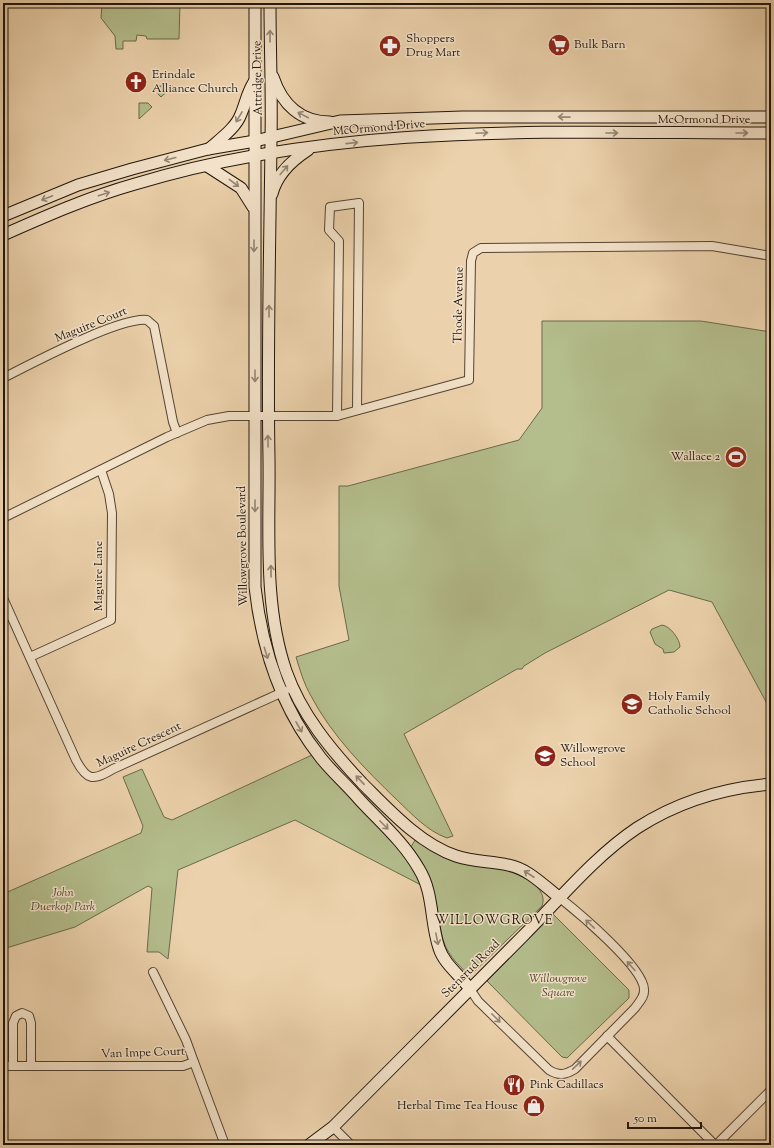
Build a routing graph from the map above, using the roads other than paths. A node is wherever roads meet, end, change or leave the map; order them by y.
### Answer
1 (255, 3) edge
2 (270, 3) edge
3 (270, 70) junction
4 (254, 82) junction
5 (600, 117) junction
6 (771, 117) edge
7 (340, 121) junction
8 (574, 133) junction
9 (771, 133) edge
10 (271, 137) junction
11 (255, 141) junction
12 (314, 147) junction
13 (208, 149) junction
14 (271, 154) junction
15 (255, 156) junction
16 (207, 166) junction
17 (269, 204) junction
18 (254, 207) junction
19 (3, 216) edge
20 (3, 235) edge
21 (771, 256) edge
22 (3, 378) edge
23 (357, 410) junction
24 (268, 415) junction
25 (255, 416) junction
26 (337, 416) junction
27 (177, 433) junction
28 (101, 470) junction
29 (3, 518) edge
30 (3, 598) edge
31 (30, 657) junction
32 (293, 688) junction
33 (280, 693) junction
34 (771, 784) edge
35 (560, 898) junction
36 (153, 972) dead end
37 (470, 989) junction
38 (607, 1036) junction
39 (194, 1062) junction
40 (3, 1066) edge
41 (13, 1066) junction
42 (31, 1066) junction
43 (771, 1090) edge
44 (333, 1127) junction
45 (225, 1145) edge
46 (308, 1145) edge
47 (351, 1145) edge
48 (715, 1145) edge

1 - 4 street, Attridge Drive
3 -> 2 street, Attridge Drive
7 -> 3 street
3 - 10 street, Attridge Drive
4 - 11 street, Attridge Drive
4 -> 13 street
5 - 6 street, McOrmond Drive
5 -> 7 street, McOrmond Drive
5 - 8 street
7 - 10 street, McOrmond Drive
8 -> 9 street, McOrmond Drive
12 -> 8 street, McOrmond Drive
10 - 11 street, McOrmond Drive
10 - 14 street, Attridge Drive
11 - 13 street, McOrmond Drive
11 - 15 street, Attridge Drive
12 - 14 street, McOrmond Drive
17 -> 12 street
13 -> 19 street, McOrmond Drive
14 - 15 street, McOrmond Drive
14 - 17 street
15 - 16 street, McOrmond Drive
15 - 18 street, Willowgrove Boulevard
16 -> 18 street
20 -> 16 street, McOrmond Drive
24 -> 17 street
18 -> 25 street, Willowgrove Boulevard
21 - 23 street, Thode Avenue
22 - 27 street, Maguire Court
23 - 26 street, Thode Avenue
23 - 26 street
24 - 25 street
24 - 26 street, Thode Avenue
32 -> 24 street
25 - 27 street
25 -> 33 street, Willowgrove Boulevard
27 - 28 street
28 - 29 street
28 - 31 street, Maguire Lane
30 - 31 street, Maguire Crescent
31 - 33 street, Maguire Crescent
32 - 33 street, Maguire Crescent
35 -> 32 street
33 -> 37 street, Willowgrove Boulevard
34 - 35 street, Stensrud Road
35 - 37 street, Stensrud Road
38 -> 35 street
36 - 39 street
37 -> 38 street
37 - 44 street, Stensrud Road
38 - 48 street
39 - 42 street, Van Impe Court
39 - 45 street, Van Impe Court
40 - 41 street, Van Impe Court
41 - 42 street, Van Impe Court
41 - 42 street
43 - 48 street
44 - 46 street, Stensrud Road
44 - 47 street

